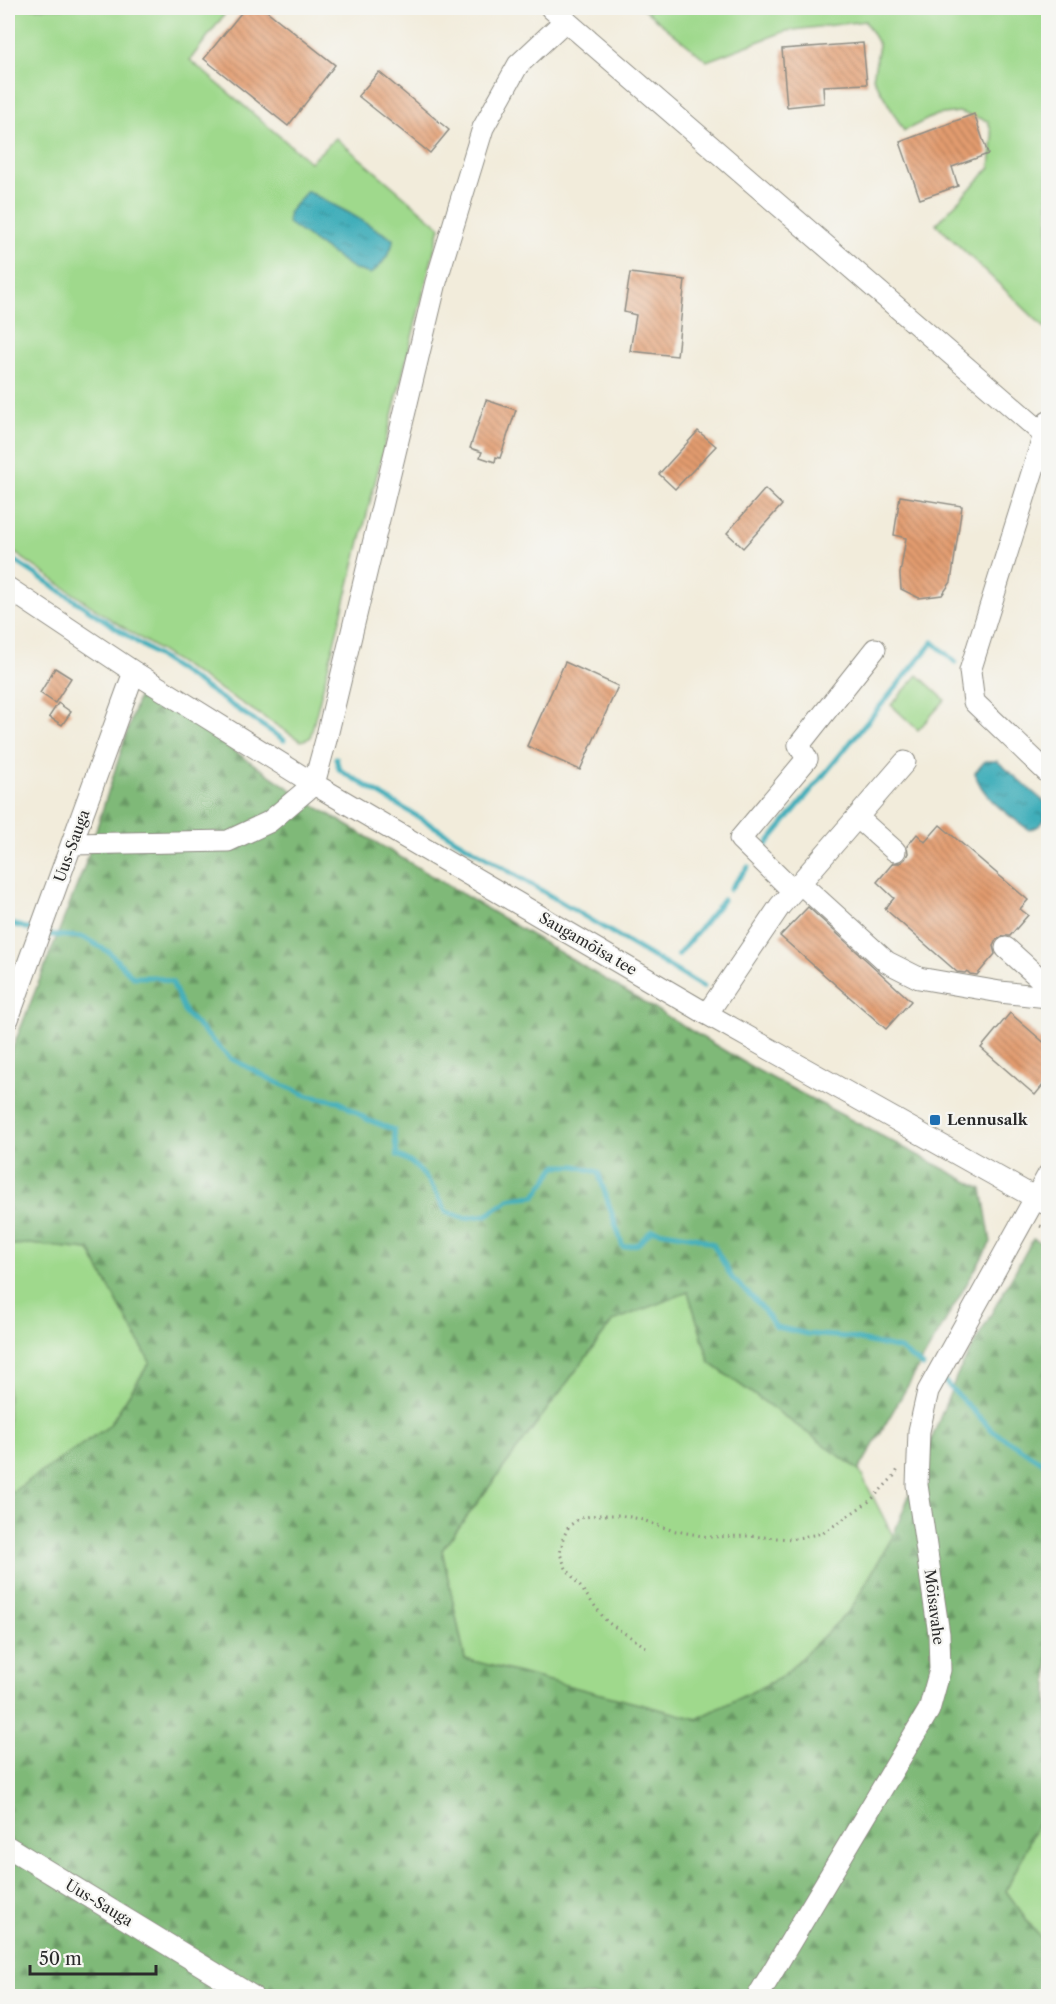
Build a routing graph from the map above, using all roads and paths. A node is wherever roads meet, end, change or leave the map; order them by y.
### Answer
1 (559, 14) edge
2 (1047, 431) edge
3 (8, 588) edge
4 (875, 649) dead end
5 (134, 672) junction
6 (905, 762) dead end
7 (1048, 773) edge
8 (314, 784) junction
9 (857, 817) junction
10 (73, 844) junction
11 (895, 851) dead end
12 (797, 887) junction
13 (1006, 948) dead end
14 (1048, 986) edge
15 (1048, 997) edge
16 (707, 1014) junction
17 (8, 1018) edge
18 (1048, 1175) edge
19 (1042, 1201) edge
20 (900, 1467) dead end
21 (646, 1647) dead end
22 (8, 1847) edge
23 (252, 1996) edge
24 (758, 1996) edge

1 - 2 street
1 - 8 street
2 - 7 street
3 - 5 street, Saugamõisa tee
4 - 12 street
5 - 8 street, Saugamõisa tee
5 - 10 street, Uus-Sauga
6 - 9 street
8 - 10 street
8 - 16 street, Saugamõisa tee
9 - 11 street
9 - 12 street
10 - 17 street, Uus-Sauga
12 - 15 street
12 - 16 street
13 - 14 street
16 - 19 street, Saugamõisa tee
18 - 19 street, Mõisavahe
19 - 24 street, Mõisavahe
20 - 21 path
22 - 23 street, Uus-Sauga

